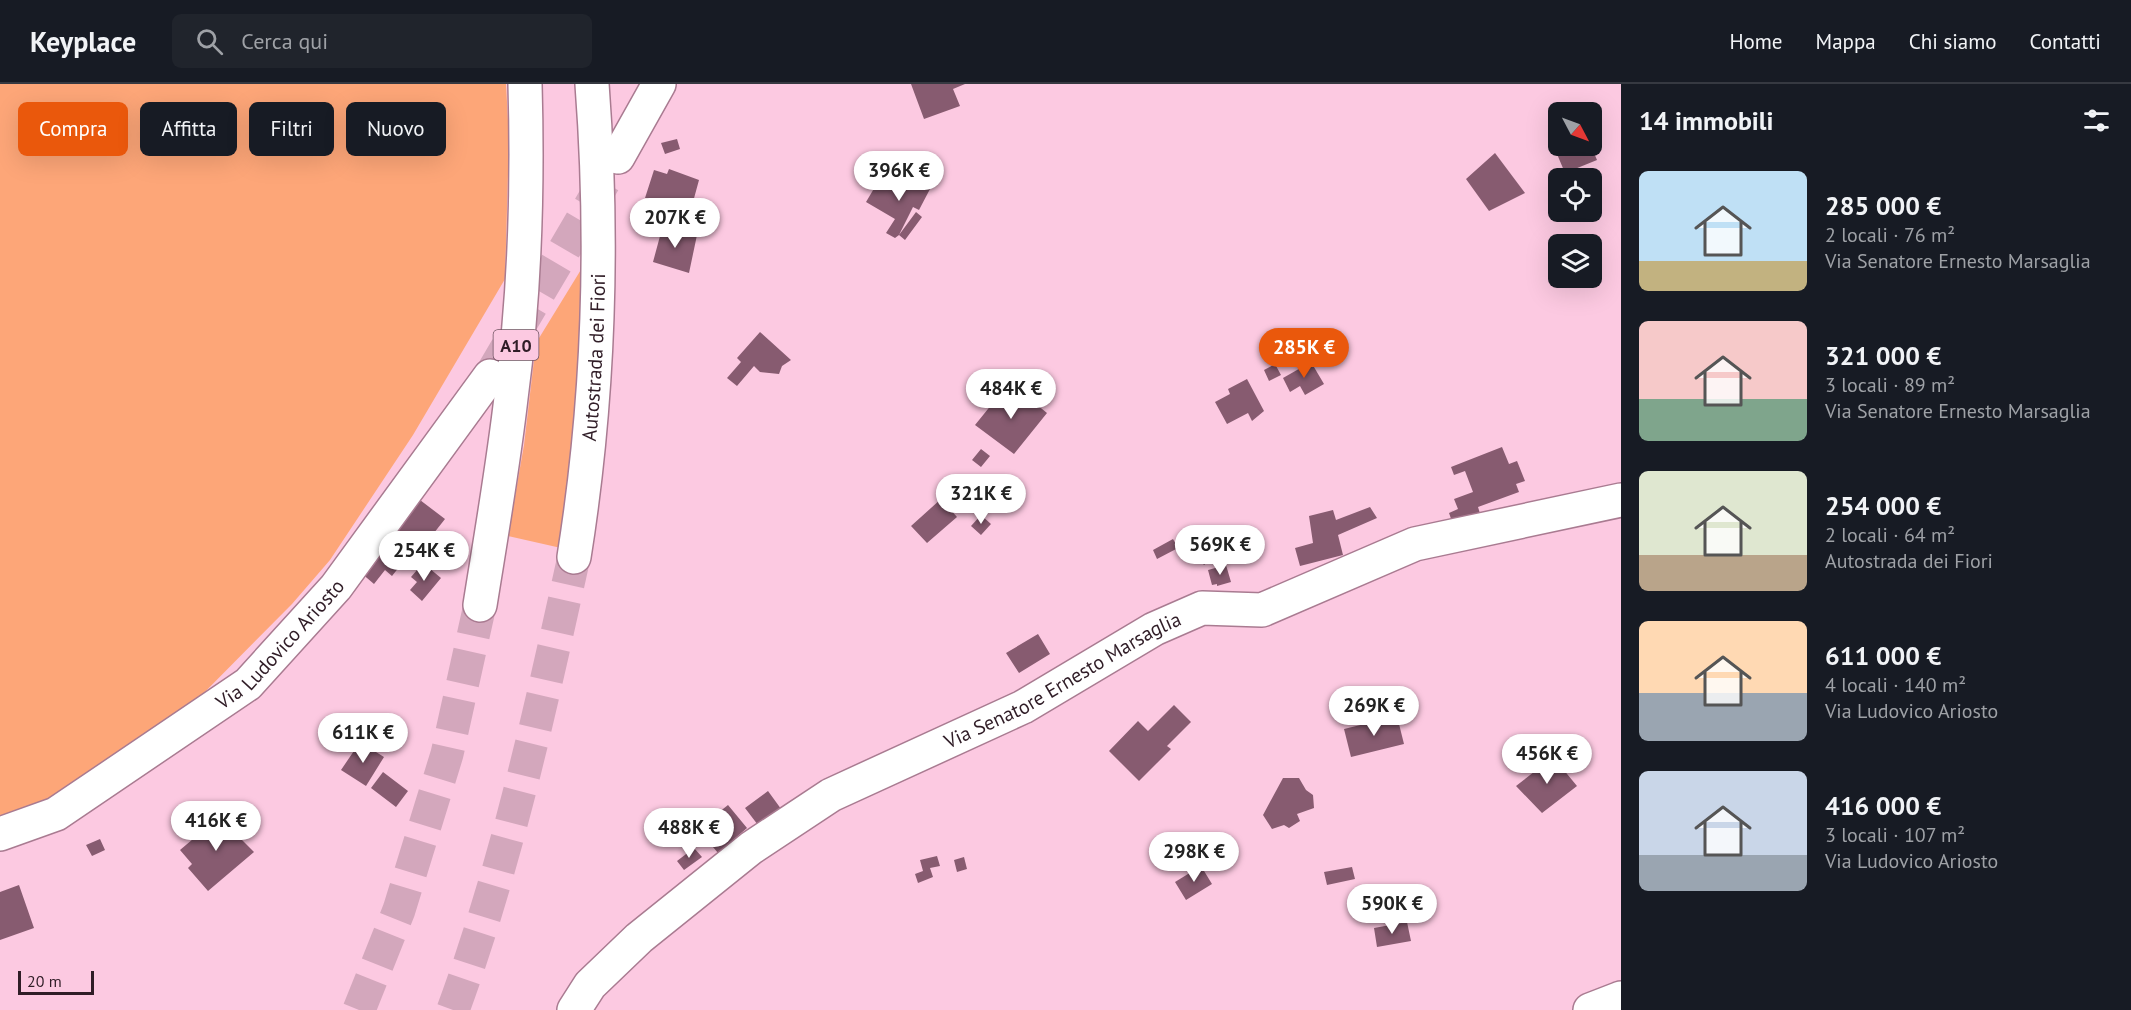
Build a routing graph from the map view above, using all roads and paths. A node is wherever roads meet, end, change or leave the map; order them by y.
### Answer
1 (525, 84) edge
2 (592, 84) edge
3 (659, 84) edge
4 (618, 157) tunnel mouth
5 (490, 376) tunnel mouth
6 (1621, 500) edge
7 (574, 557) tunnel mouth
8 (480, 605) tunnel mouth
9 (0, 834) edge
10 (1621, 998) edge
11 (574, 1010) edge
12 (1590, 1010) edge

1 - 8 main road, A10
2 - 7 main road, Autostrada dei Fiori
3 - 4 main road
5 - 9 main road, Via Ludovico Ariosto
6 - 11 main road, Via Senatore Ernesto Marsaglia
10 - 12 main road

